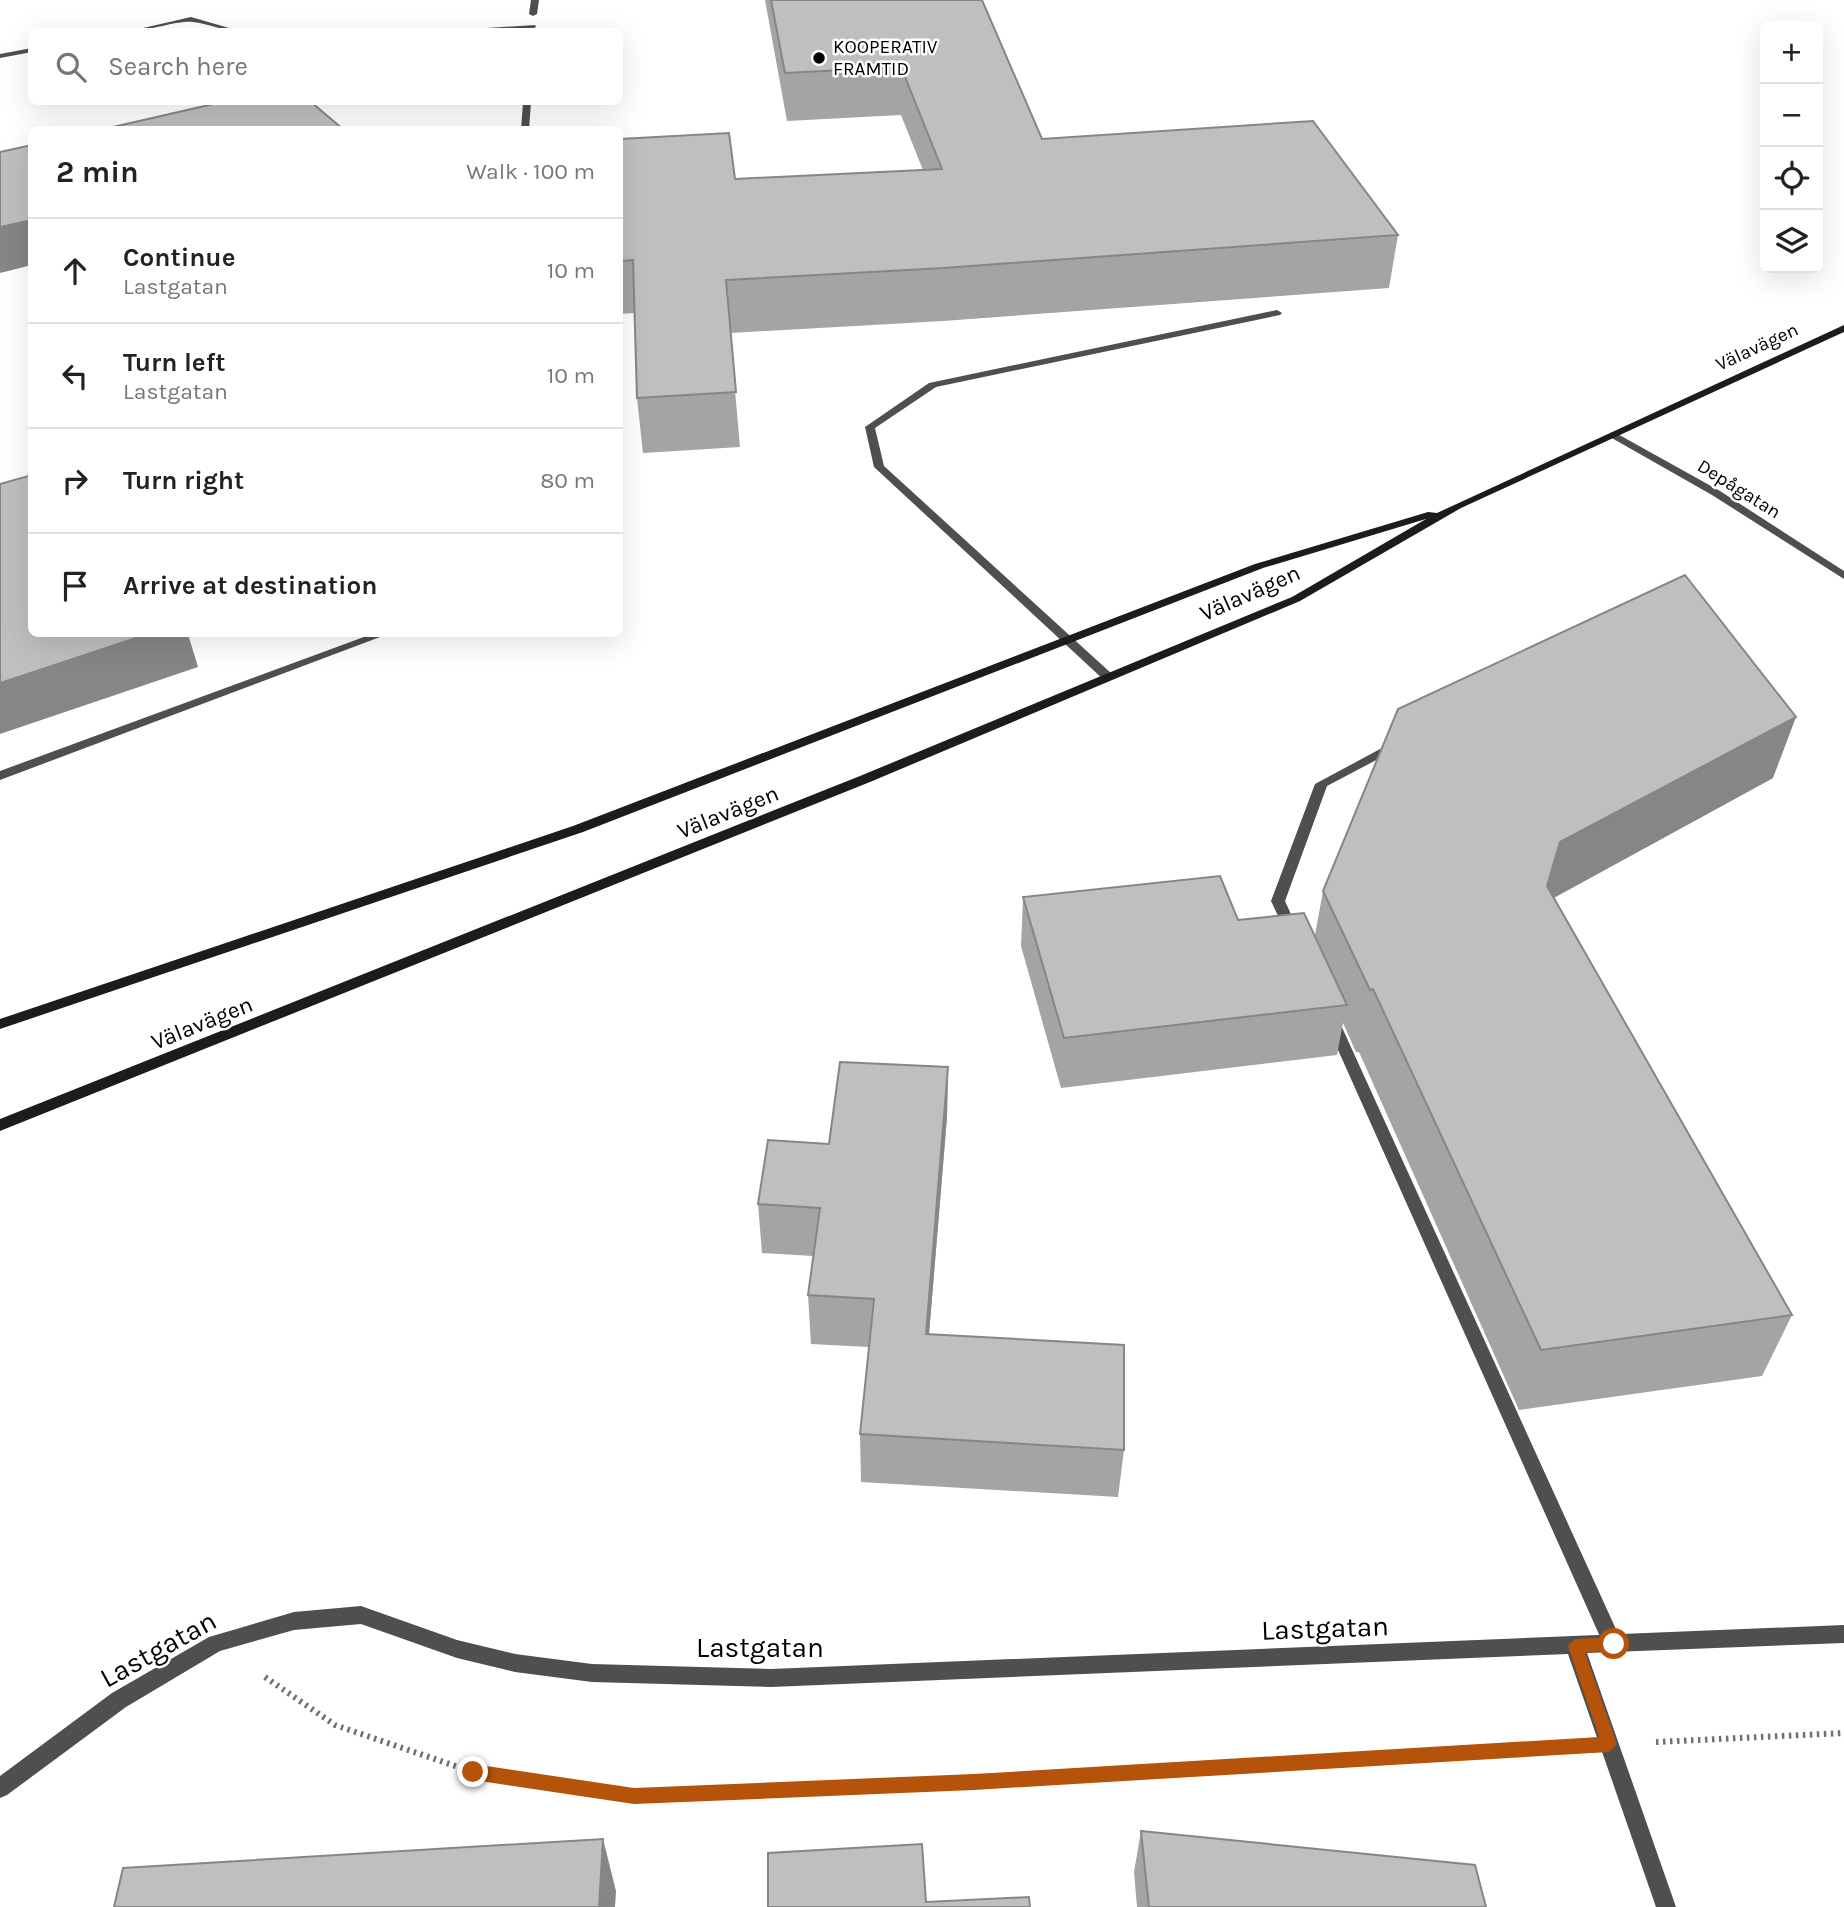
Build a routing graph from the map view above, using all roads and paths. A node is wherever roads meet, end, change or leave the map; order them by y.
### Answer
1 (535, 0) edge
2 (148, 28) edge
3 (225, 28) edge
4 (532, 28) edge
5 (28, 51) edge
6 (0, 57) edge
7 (527, 105) edge
8 (525, 126) edge
9 (1277, 313) dead end
10 (1844, 328) edge
11 (1614, 435) junction
12 (1457, 506) junction
13 (1844, 576) edge
14 (374, 637) edge
15 (1067, 640) junction
16 (1108, 677) junction
17 (1405, 740) edge
18 (0, 776) edge
19 (1300, 951) edge
20 (1329, 1014) edge
21 (0, 1024) edge
22 (0, 1125) edge
23 (1844, 1634) edge
24 (216, 1643) junction
25 (1614, 1644) junction
26 (1575, 1646) junction
27 (1844, 1733) edge
28 (1609, 1744) junction
29 (0, 1788) edge
30 (1666, 1907) edge

1 - 4 street
2 - 3 street
5 - 6 street
7 - 8 street
9 - 15 street
10 - 11 main road, Välavägen
11 - 12 main road, Välavägen
11 - 13 street, Depågatan
12 - 15 main road, Välavägen
12 - 16 main road, Välavägen
14 - 18 street
15 - 16 street
15 - 21 main road, Välavägen
16 - 22 main road, Välavägen
17 - 19 street
20 - 25 street
23 - 25 street, Lastgatan
24 - 26 street, Lastgatan
24 - 28 path
24 - 29 street, Lastgatan
25 - 26 street, Lastgatan
26 - 28 street
27 - 28 path
28 - 30 street

